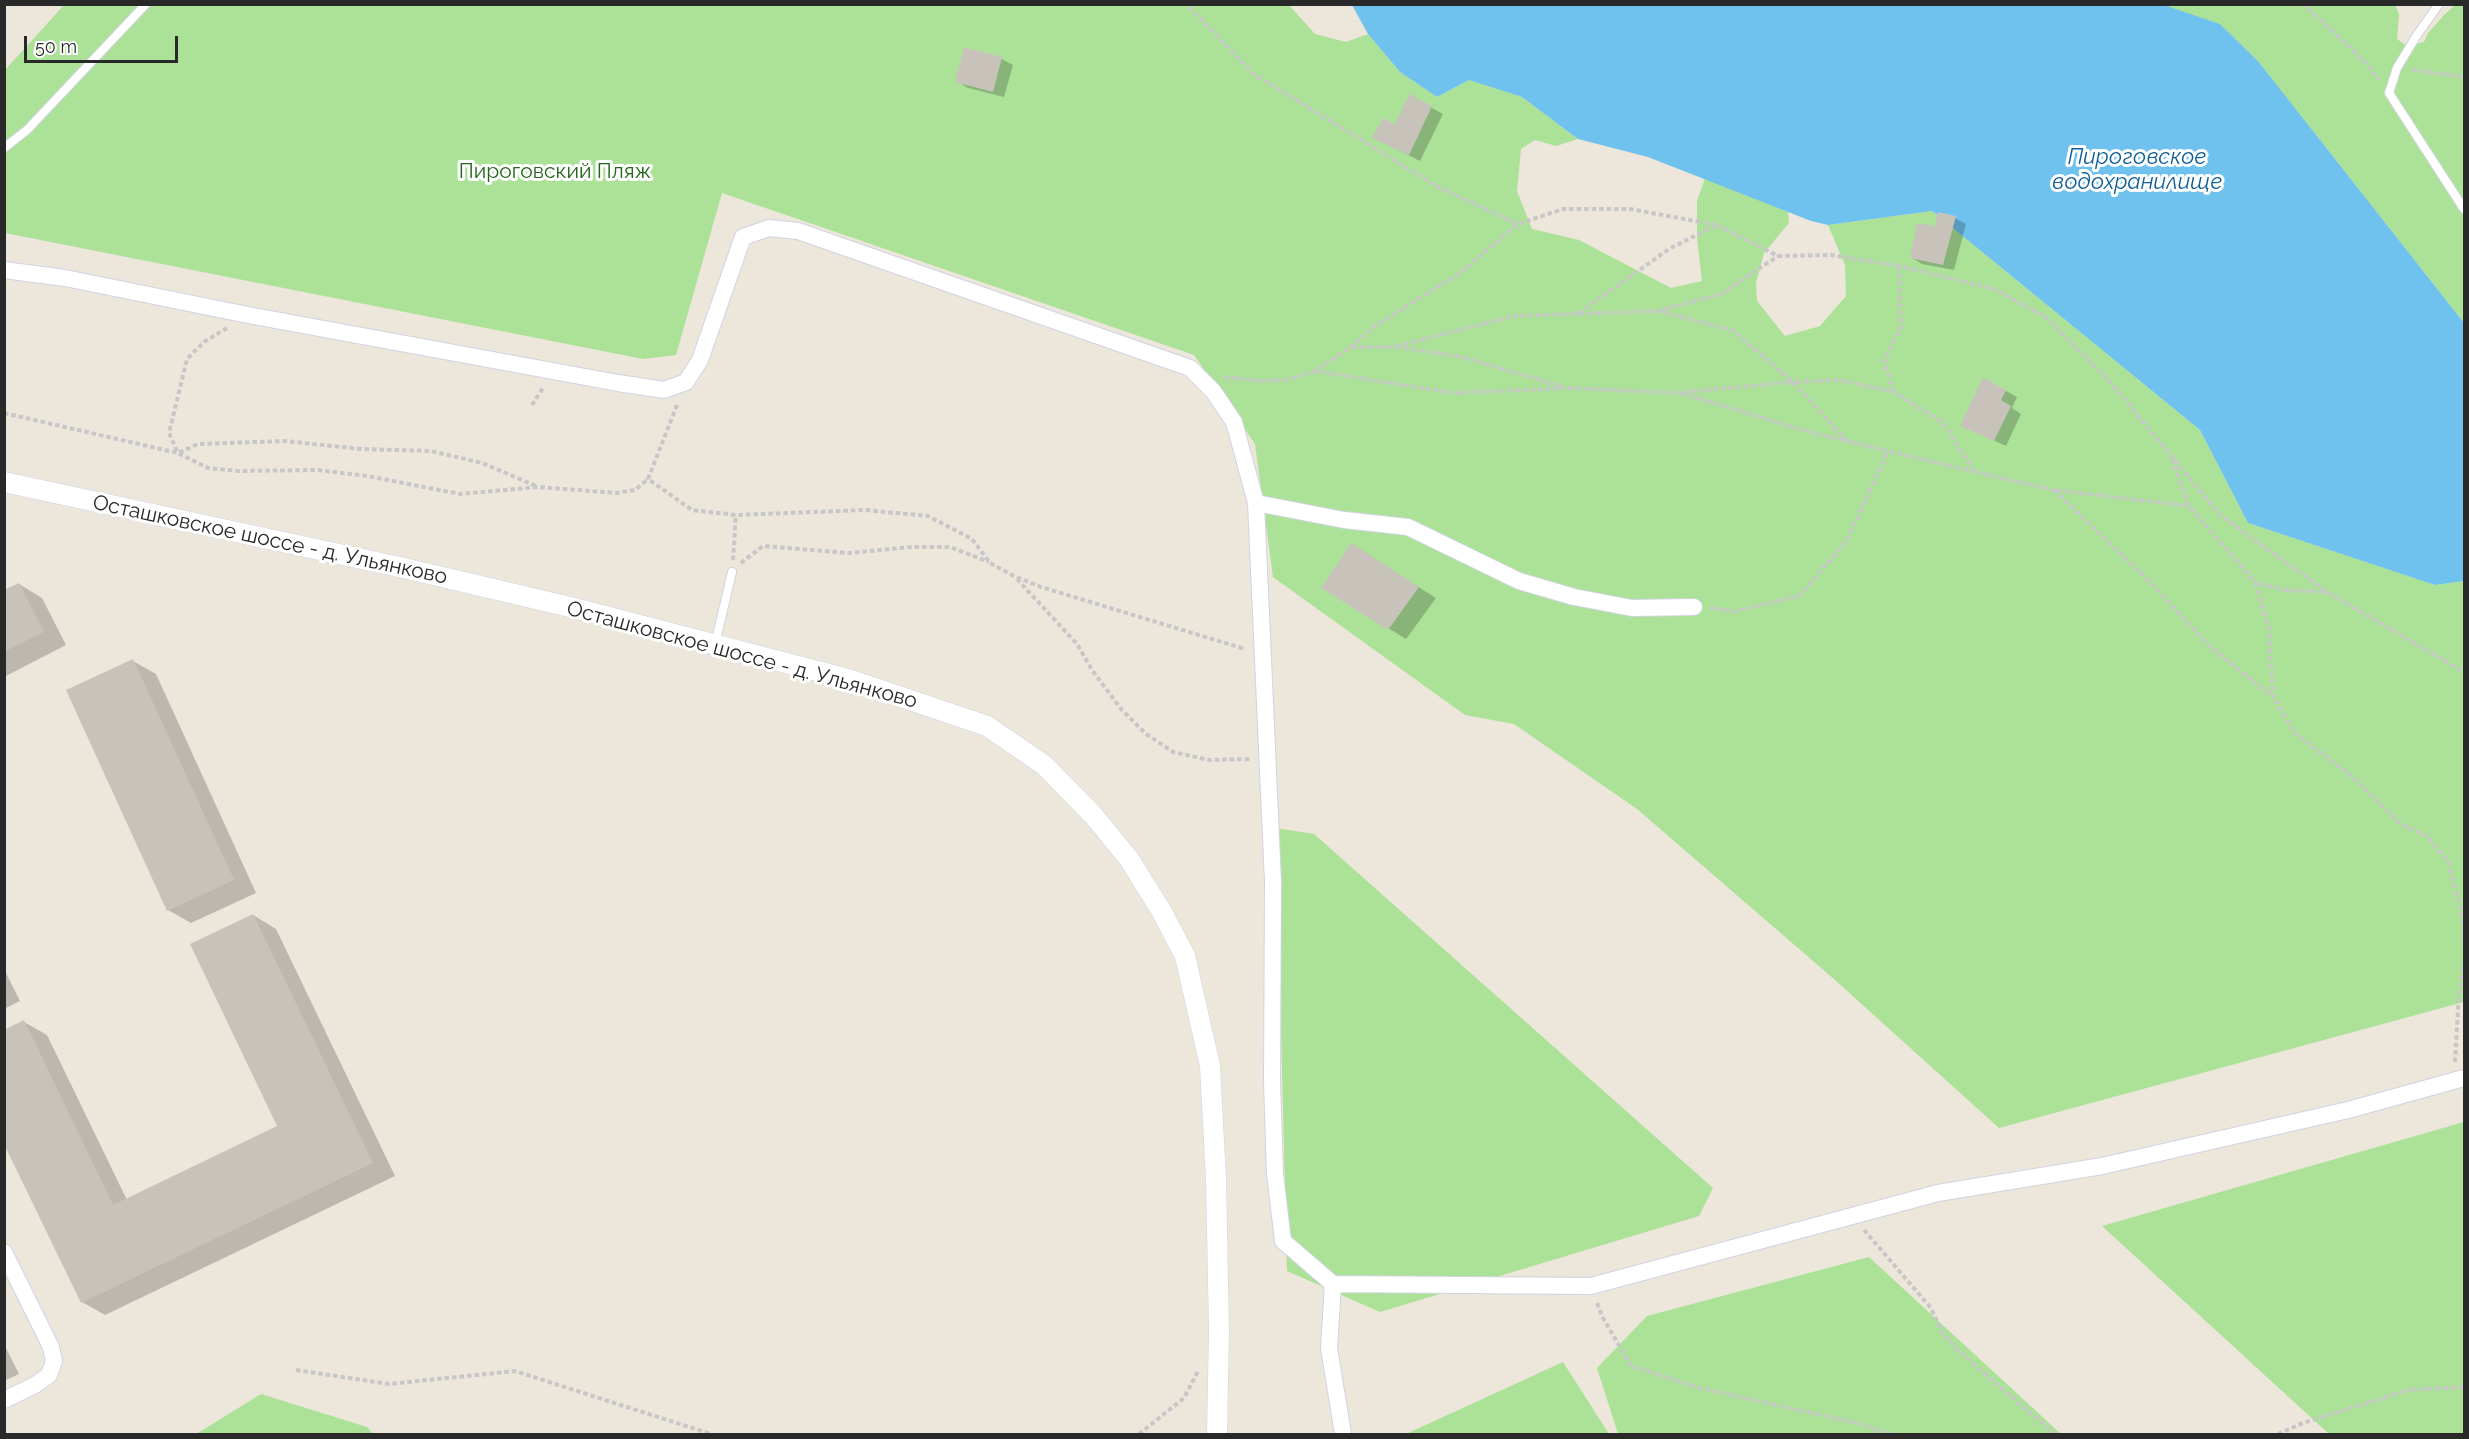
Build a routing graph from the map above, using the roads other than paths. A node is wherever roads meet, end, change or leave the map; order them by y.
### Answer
1 (146, 4) edge
2 (2439, 4) edge
3 (4, 148) edge
4 (2464, 209) edge
5 (4, 270) edge
6 (4, 482) edge
7 (1256, 503) junction
8 (732, 572) road end
9 (1694, 607) road end
10 (715, 644) junction
11 (2459, 1079) edge
12 (4, 1252) edge
13 (1333, 1284) junction
14 (4, 1400) edge
15 (1216, 1434) edge
16 (1342, 1434) edge

1 - 3 lane
2 - 4 lane
5 - 7 street
6 - 10 street, Осташковское шоссе - д. Ульянково
7 - 9 street
7 - 13 street
8 - 10 lane
10 - 15 street, Осташковское шоссе - д. Ульянково
11 - 13 street
12 - 14 street
13 - 16 street

